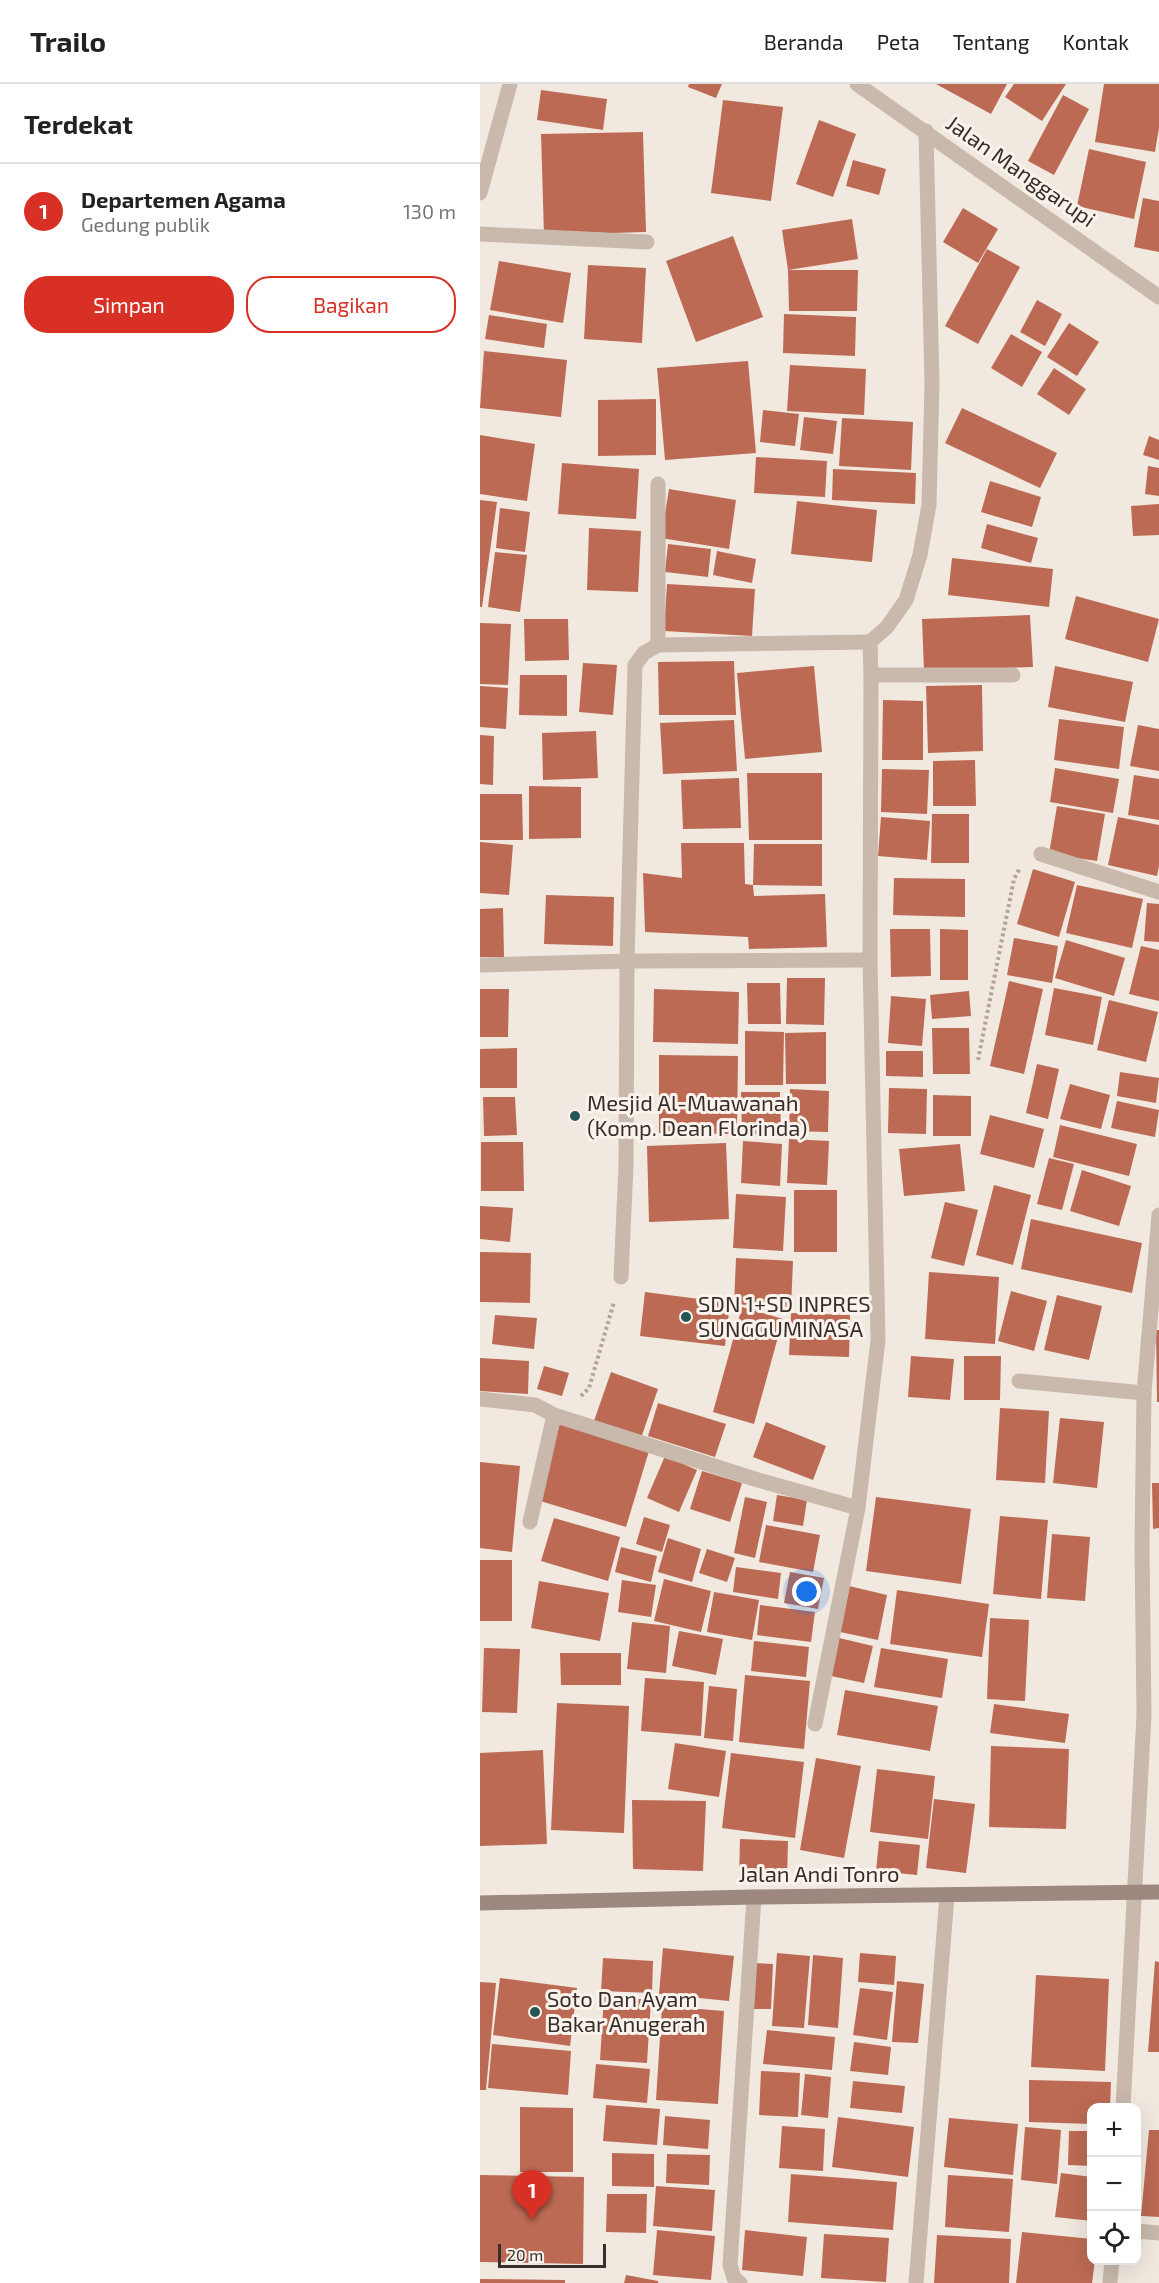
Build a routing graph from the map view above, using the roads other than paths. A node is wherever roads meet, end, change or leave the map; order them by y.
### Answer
1 (510, 84) edge
2 (857, 84) edge
3 (926, 131) junction
4 (480, 190) edge
5 (480, 234) edge
6 (647, 242) dead end
7 (1159, 297) edge
8 (658, 484) dead end
9 (870, 642) junction
10 (658, 645) junction
11 (871, 675) junction
12 (1012, 675) dead end
13 (1041, 854) road end
14 (1159, 892) edge
15 (870, 960) junction
16 (627, 961) junction
17 (480, 966) edge
18 (1159, 1215) edge
19 (621, 1277) road end
20 (1019, 1381) dead end
21 (1144, 1393) junction
22 (480, 1399) edge
23 (554, 1415) junction
24 (858, 1508) junction
25 (530, 1522) dead end
26 (815, 1724) dead end
27 (1159, 1892) edge
28 (1136, 1893) junction
29 (947, 1896) junction
30 (754, 1897) junction
31 (480, 1903) edge
32 (1123, 2103) edge
33 (1141, 2231) edge
34 (1159, 2233) edge
35 (1112, 2265) edge
36 (740, 2283) edge
37 (916, 2283) edge
38 (1110, 2283) edge

1 - 4 street
2 - 3 street, Jalan Manggarupi
3 - 7 street, Jalan Manggarupi
3 - 9 street
5 - 6 street
8 - 10 street
9 - 10 street
9 - 11 street
10 - 16 street
11 - 12 street
11 - 15 street
13 - 14 street
15 - 16 street
15 - 24 street
16 - 17 street
16 - 19 street
18 - 21 street
20 - 21 street
21 - 28 street
22 - 23 street
23 - 24 street
23 - 25 street
24 - 26 street
27 - 28 street, Jalan Andi Tonro
28 - 29 street, Jalan Andi Tonro
28 - 32 street
29 - 30 street, Jalan Andi Tonro
29 - 37 street
30 - 31 street, Jalan Andi Tonro
30 - 36 street
33 - 34 street
35 - 38 street

